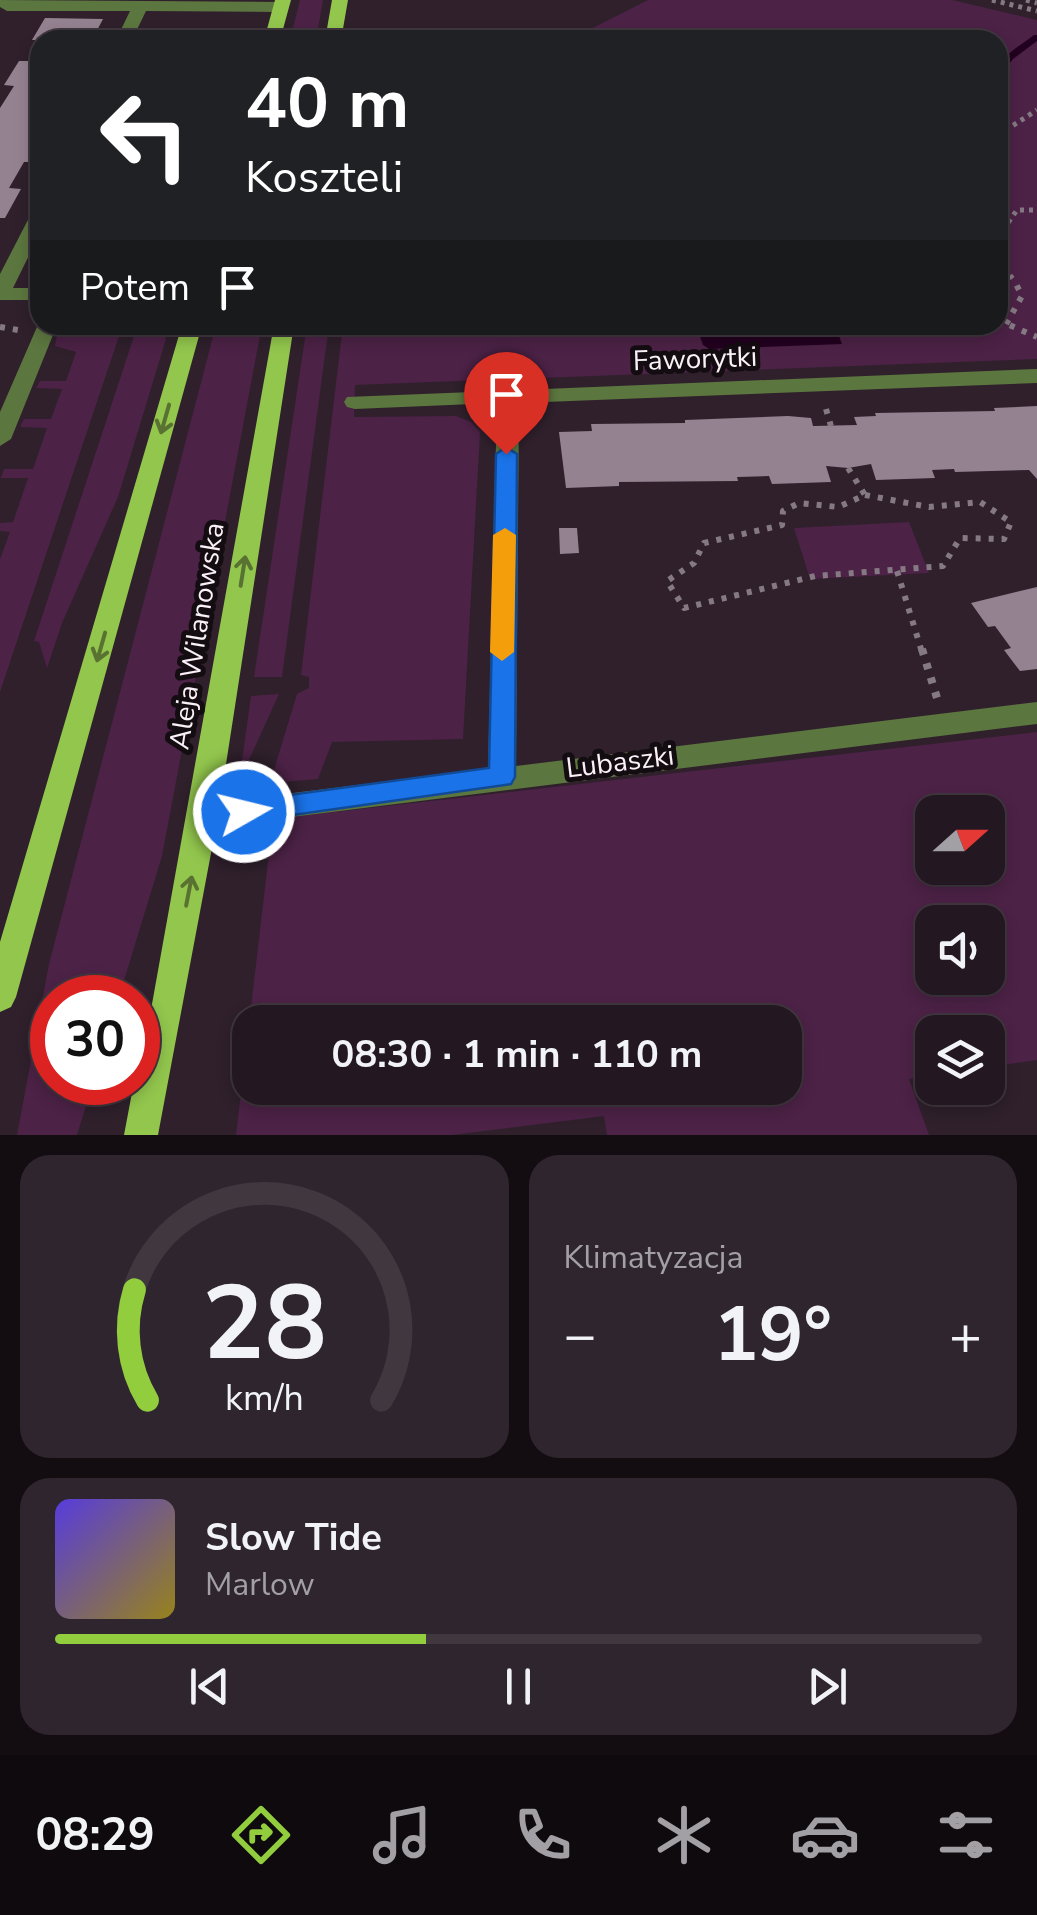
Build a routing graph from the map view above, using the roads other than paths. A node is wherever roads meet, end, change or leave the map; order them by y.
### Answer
1 (3, 0) edge
2 (340, 0) edge
3 (282, 3) edge
4 (139, 8) junction
5 (129, 30) edge
6 (275, 30) edge
7 (335, 30) edge
8 (30, 234) edge
9 (0, 294) edge
10 (30, 294) edge
11 (53, 335) edge
12 (189, 335) edge
13 (282, 335) edge
14 (1037, 376) edge
15 (508, 396) junction
16 (354, 402) dead end
17 (0, 439) edge
18 (1037, 713) edge
19 (502, 777) junction
20 (203, 816) junction
21 (0, 994) edge
22 (141, 1135) edge

1 - 4 street
2 - 7 main road
3 - 4 street
3 - 6 main road
4 - 5 street
8 - 9 street
9 - 10 street
11 - 17 street
12 -> 21 main road
20 -> 13 main road, Aleja Wilanowska
14 - 15 street, Faworytki
15 - 16 street, Faworytki
15 - 19 street
18 - 19 street, Lubaszki
19 - 20 street, Lubaszki
22 -> 20 main road, Aleja Wilanowska

